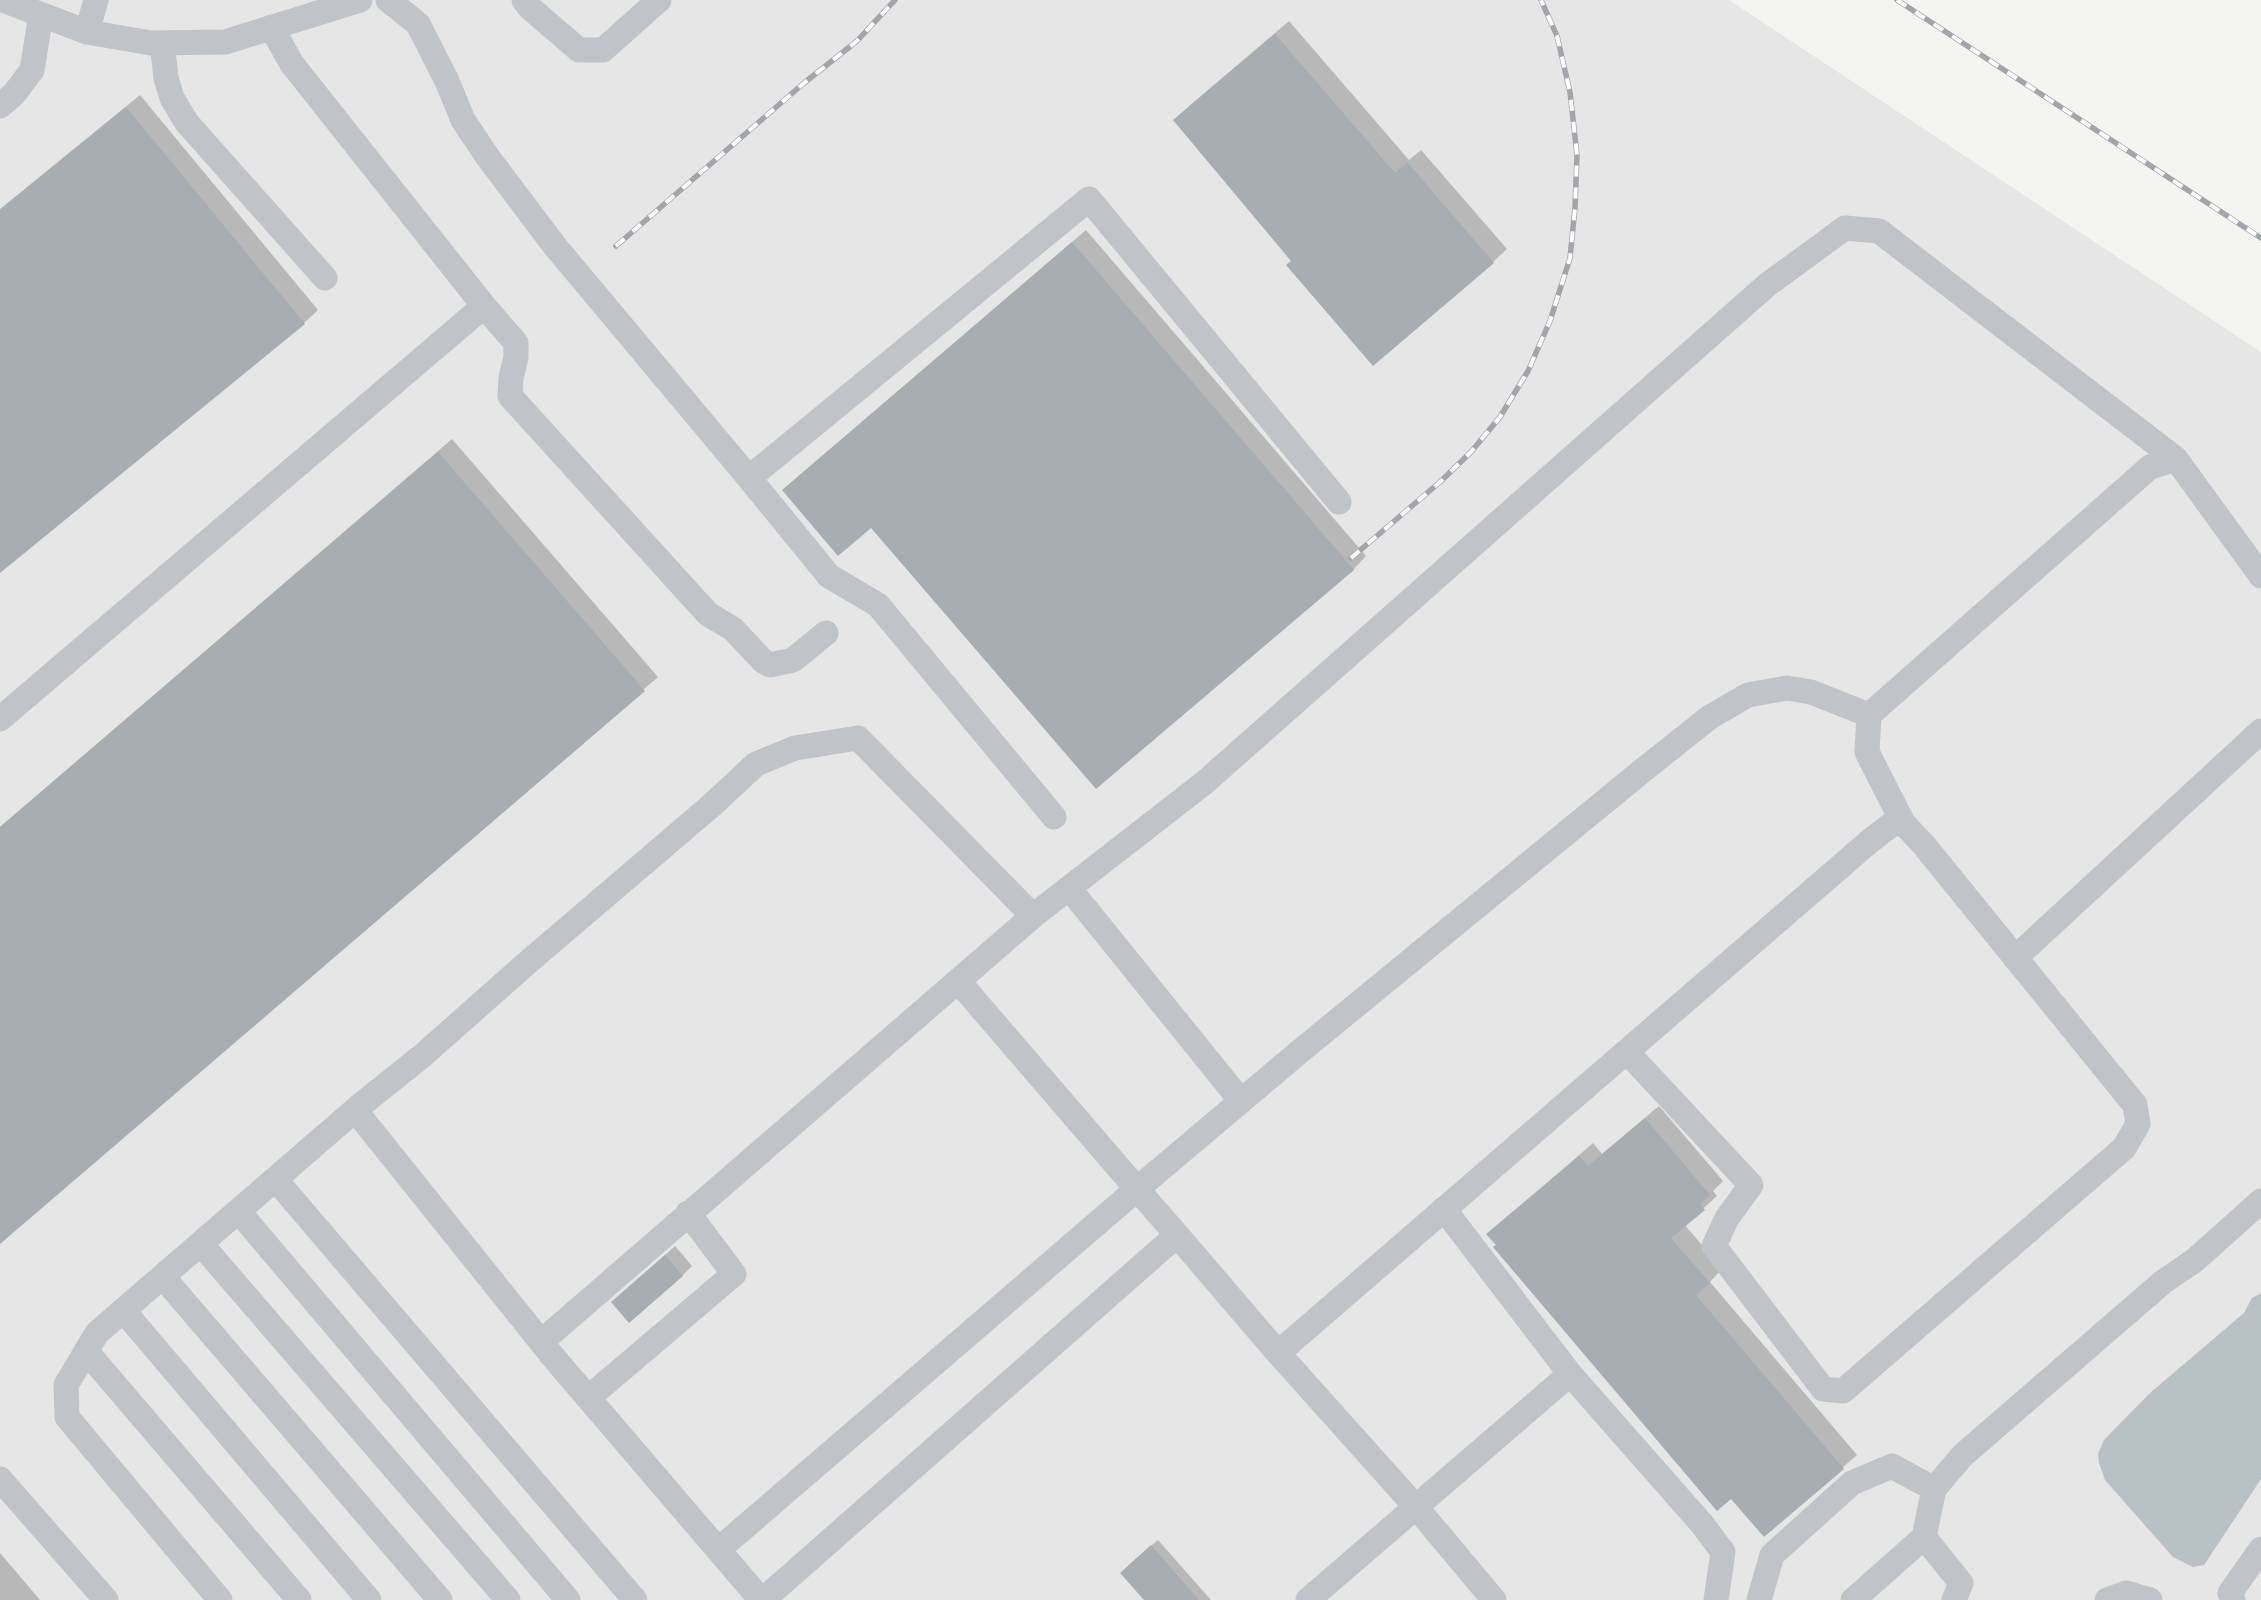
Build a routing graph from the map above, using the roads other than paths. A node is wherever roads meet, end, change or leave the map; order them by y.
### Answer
1 (3, 0) edge
2 (96, 0) edge
3 (360, 0) edge
4 (388, 0) edge
5 (524, 0) edge
6 (659, 0) edge
7 (41, 15) junction
8 (271, 28) junction
9 (86, 32) junction
10 (162, 43) junction
11 (0, 106) edge
12 (326, 278) dead end
13 (484, 306) junction
14 (2176, 460) junction
15 (749, 478) junction
16 (1339, 502) dead end
17 (2261, 576) edge
18 (826, 633) dead end
19 (1870, 714) junction
20 (0, 719) edge
21 (2261, 731) edge
22 (1054, 817) dead end
23 (1903, 824) junction
24 (1069, 888) junction
25 (1033, 916) junction
26 (2015, 958) junction
27 (958, 981) junction
28 (1627, 1052) junction
29 (1241, 1101) junction
30 (355, 1110) junction
31 (276, 1180) junction
32 (1137, 1189) junction
33 (2261, 1201) edge
34 (1444, 1209) junction
35 (239, 1212) junction
36 (688, 1213) junction
37 (1178, 1235) junction
38 (201, 1244) junction
39 (162, 1277) junction
40 (123, 1310) junction
41 (541, 1342) junction
42 (86, 1351) junction
43 (1278, 1353) junction
44 (1570, 1374) junction
45 (588, 1398) junction
46 (0, 1479) edge
47 (1934, 1489) junction
48 (1416, 1507) junction
49 (1924, 1537) junction
50 (2261, 1548) edge
51 (718, 1550) junction
52 (106, 1600) edge
53 (220, 1600) edge
54 (299, 1600) edge
55 (369, 1600) edge
56 (440, 1600) edge
57 (508, 1600) edge
58 (568, 1600) edge
59 (635, 1600) edge
60 (762, 1600) edge
61 (1308, 1600) edge
62 (1494, 1600) edge
63 (1716, 1600) edge
64 (1760, 1600) edge
65 (1853, 1600) edge
66 (1954, 1600) edge
67 (2108, 1600) edge
68 (2150, 1600) edge
69 (2233, 1600) edge

1 - 7 street
2 - 9 street
3 - 8 street
4 - 15 street
5 - 6 street
7 - 9 street
7 - 11 street
8 - 10 street
8 - 13 street
9 - 10 street
10 - 12 street
13 - 18 street
13 - 20 street
14 - 17 street
14 - 19 street
14 - 24 street
15 - 16 street
15 - 22 street
19 - 23 street
19 - 29 street
21 - 26 street
23 - 26 street
23 - 28 street
24 - 25 street
24 - 29 street
25 - 27 street
25 - 30 street
26 - 28 street
27 - 32 street
27 - 36 street
28 - 34 street
29 - 32 street
30 - 31 street
30 - 41 street
31 - 35 street
31 - 59 street
32 - 37 street
32 - 51 street
33 - 47 street
34 - 43 street
34 - 44 street
35 - 38 street
35 - 58 street
36 - 41 street
36 - 45 street
37 - 43 street
37 - 60 street
38 - 39 street
38 - 57 street
39 - 40 street
39 - 56 street
40 - 42 street
40 - 55 street
41 - 45 street
42 - 53 street
42 - 54 street
43 - 48 street
44 - 48 street
44 - 63 street
45 - 51 street
46 - 52 street
47 - 49 street
47 - 64 street
48 - 61 street
48 - 62 street
49 - 65 street
49 - 66 street
50 - 69 street
51 - 60 street
67 - 68 street

